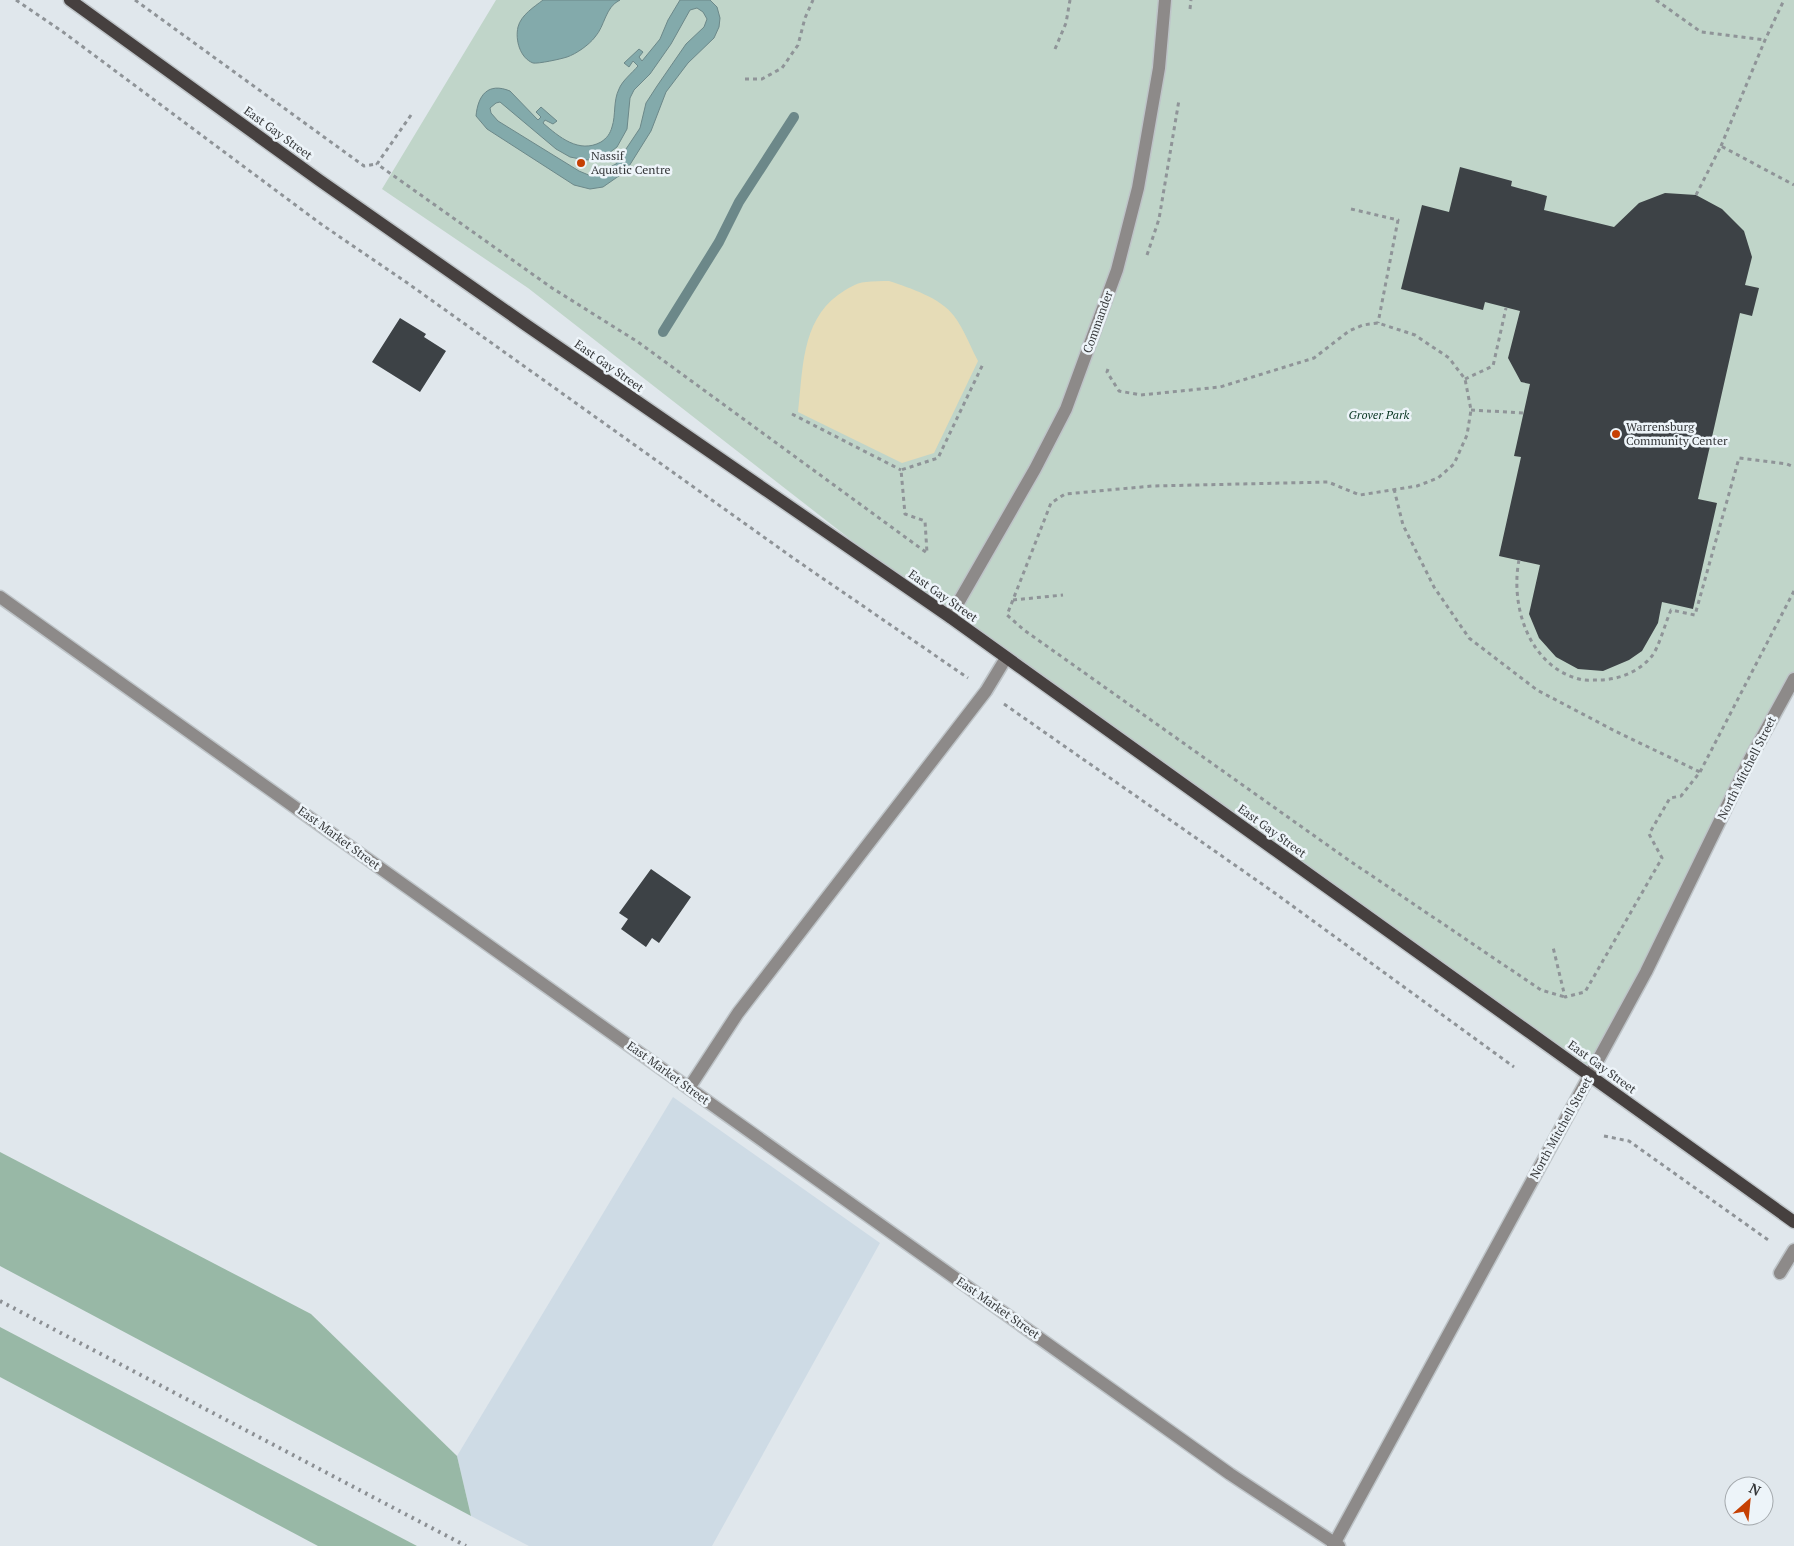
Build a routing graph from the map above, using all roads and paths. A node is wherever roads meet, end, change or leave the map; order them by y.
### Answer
1 (16, 0) edge
2 (70, 0) edge
3 (135, 0) edge
4 (813, 0) edge
5 (1070, 0) edge
6 (1164, 0) edge
7 (1191, 0) edge
8 (1656, 0) edge
9 (1784, 0) edge
10 (1189, 18) dead end
11 (1765, 40) junction
12 (1056, 49) dead end
13 (745, 79) dead end
14 (1179, 99) dead end
15 (411, 115) dead end
16 (1721, 146) junction
17 (377, 164) junction
18 (1794, 185) edge
19 (1696, 195) dead end
20 (1350, 209) dead end
21 (1144, 264) dead end
22 (1506, 308) dead end
23 (1378, 323) junction
24 (1110, 363) dead end
25 (983, 364) dead end
26 (1465, 379) junction
27 (1471, 410) junction
28 (1524, 412) dead end
29 (792, 414) dead end
30 (1794, 467) edge
31 (901, 470) junction
32 (1394, 489) junction
33 (1519, 560) dead end
34 (1794, 591) edge
35 (1063, 595) dead end
36 (0, 597) edge
37 (1014, 600) junction
38 (950, 617) junction
39 (1006, 658) junction
40 (1794, 679) edge
41 (986, 691) junction
42 (1700, 772) junction
43 (1553, 947) dead end
44 (1565, 997) junction
45 (1514, 1067) dead end
46 (1590, 1075) junction
47 (689, 1088) junction
48 (1604, 1136) dead end
49 (1794, 1222) edge
50 (1792, 1253) edge
51 (1780, 1273) dead end
52 (1335, 1545) edge

1 - 41 path
2 - 38 main road, East Gay Street
3 - 17 path
4 - 13 path
5 - 12 path
6 - 38 street, Commander
7 - 10 path
8 - 11 path
9 - 11 path
11 - 16 path
14 - 21 path
15 - 17 path
16 - 18 path
16 - 19 path
17 - 31 path
20 - 23 path
22 - 26 path
23 - 24 path
23 - 26 path
25 - 31 path
26 - 27 path
27 - 28 path
27 - 32 path
29 - 31 path
30 - 33 path
32 - 37 path
32 - 42 path
34 - 42 path
35 - 37 path
36 - 47 street, East Market Street
37 - 44 path
38 - 39 main road, East Gay Street
39 - 41 street
39 - 46 main road, East Gay Street
40 - 46 street, North Mitchell Street
41 - 45 path
41 - 47 street
42 - 44 path
43 - 44 path
46 - 49 main road, East Gay Street
46 - 52 street, North Mitchell Street
47 - 52 street, East Market Street
48 - 50 path
50 - 51 street

